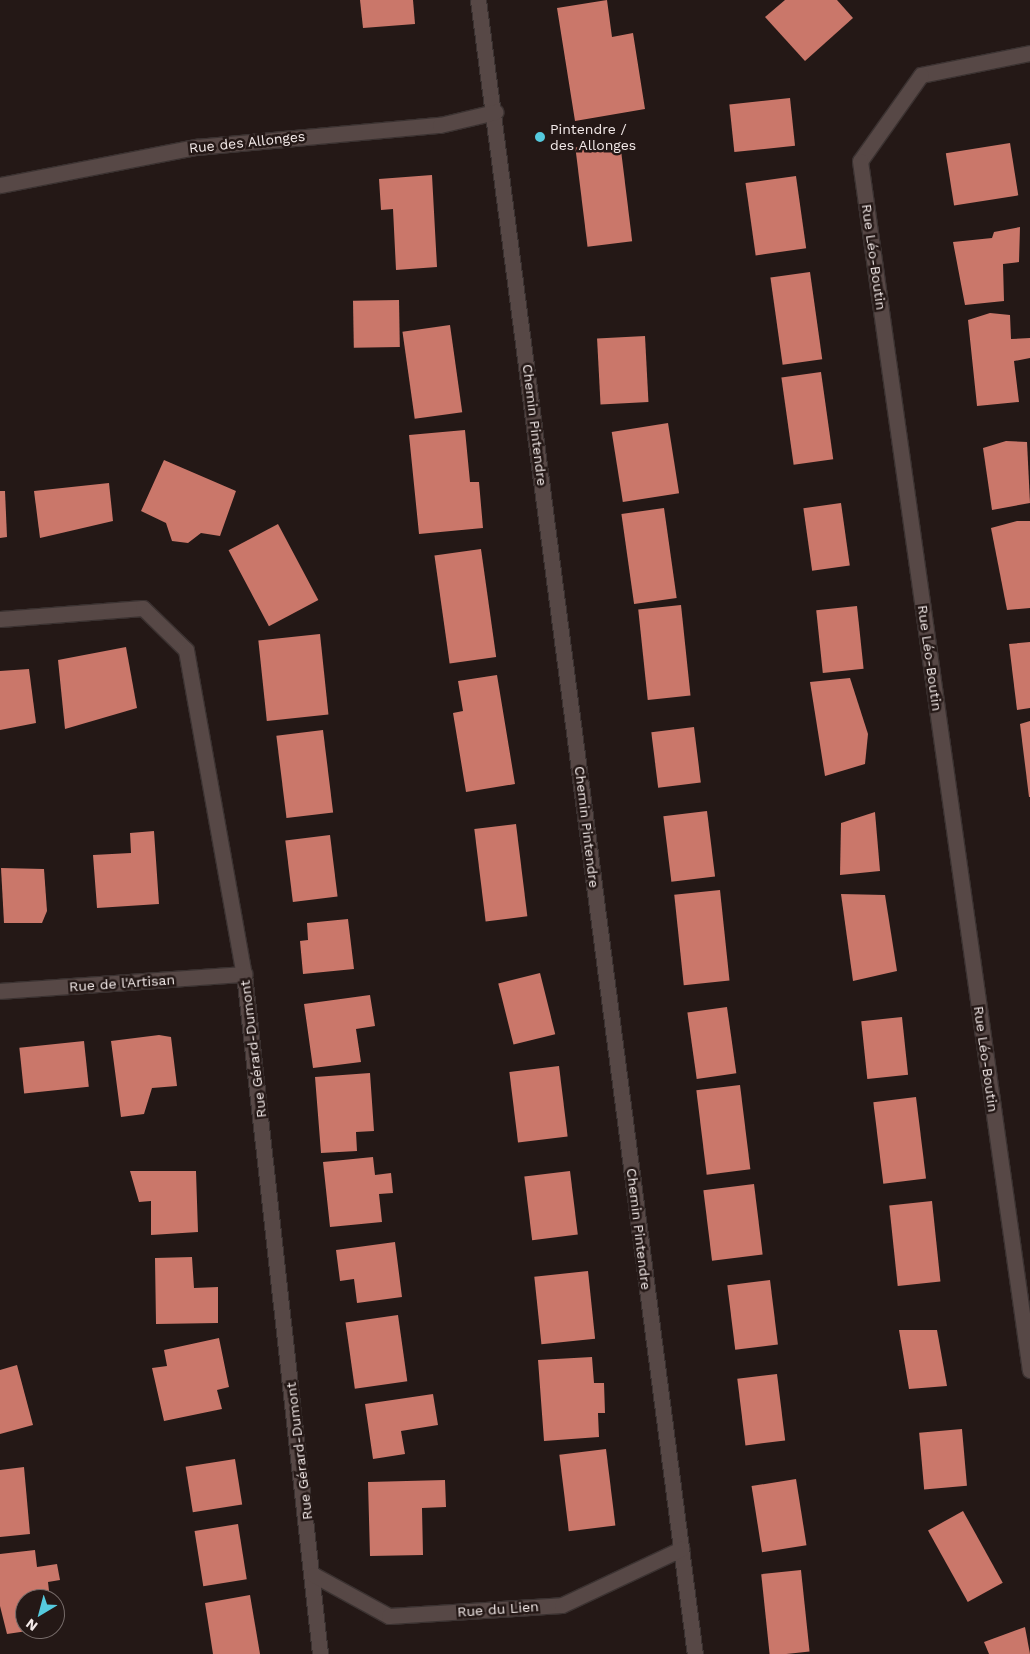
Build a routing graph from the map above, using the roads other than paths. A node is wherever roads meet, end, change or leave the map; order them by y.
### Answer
1 (478, 0) edge
2 (1030, 53) edge
3 (495, 112) junction
4 (0, 184) edge
5 (0, 619) edge
6 (244, 974) junction
7 (0, 992) edge
8 (1030, 1370) edge
9 (681, 1549) junction
10 (314, 1575) junction
11 (320, 1654) edge
12 (695, 1654) edge

1 - 3 street, Chemin Pintendre
2 - 8 street, Rue Léo-Boutin
3 - 4 street, Rue des Allonges
3 - 9 street, Chemin Pintendre
5 - 6 street, Rue Gérard-Dumont
6 - 7 street, Rue de l'Artisan
6 - 10 street, Rue Gérard-Dumont
9 - 10 street, Rue du Lien
9 - 12 street, Chemin Pintendre
10 - 11 street, Rue Gérard-Dumont

